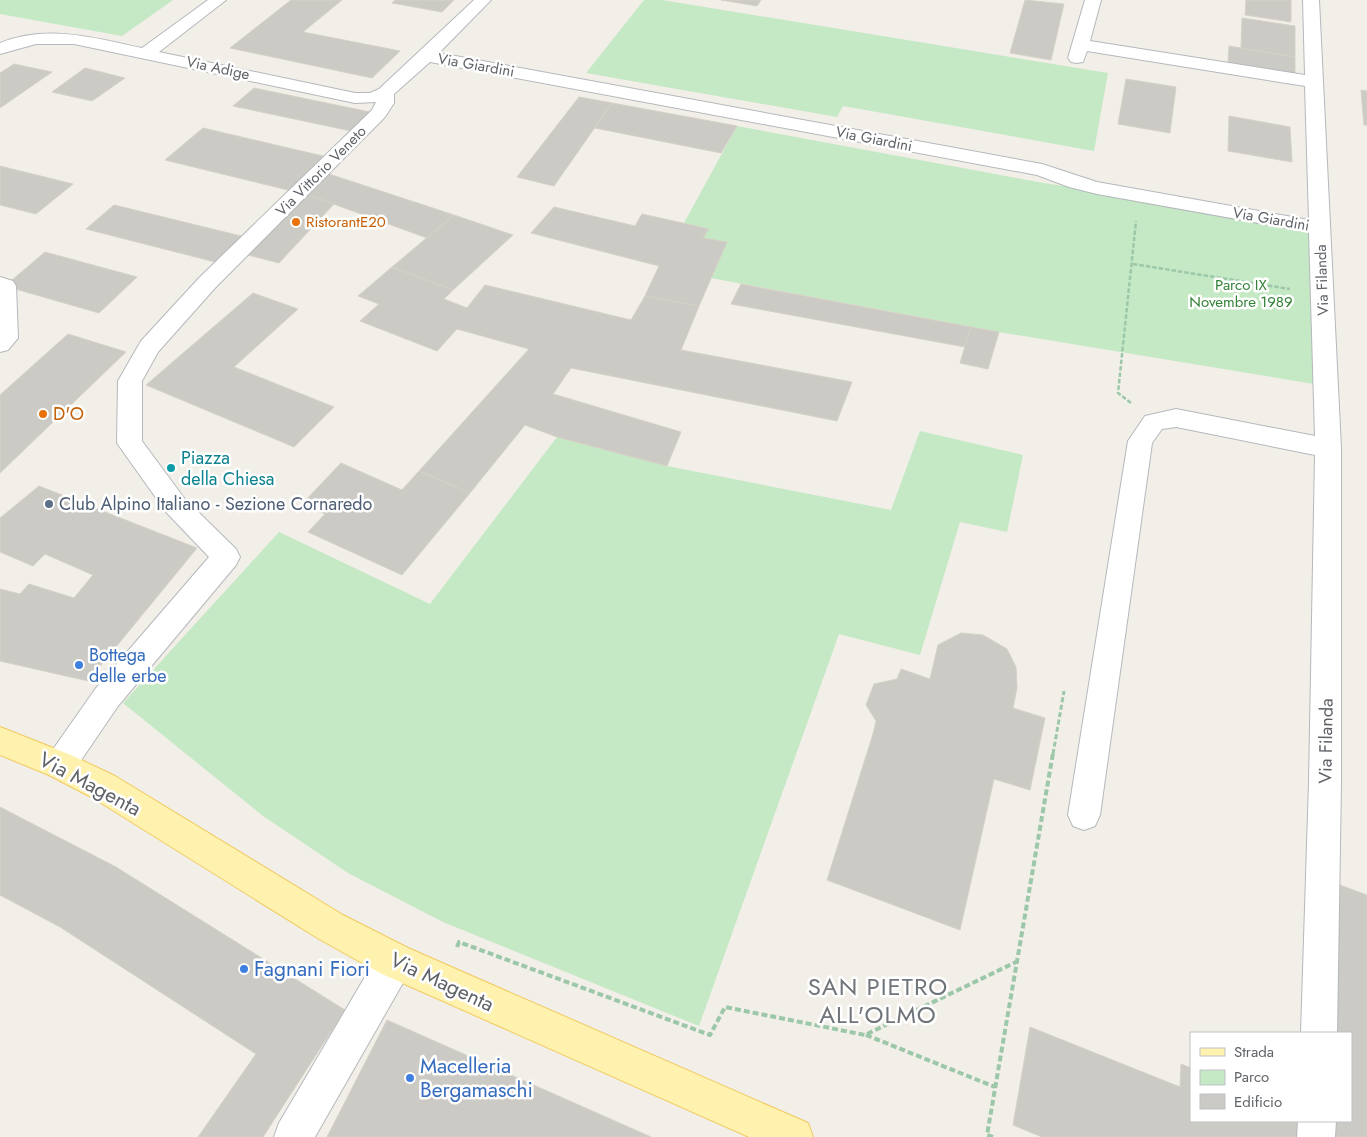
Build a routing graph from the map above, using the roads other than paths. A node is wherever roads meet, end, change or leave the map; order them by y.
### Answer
1 (218, 0) edge
2 (483, 0) edge
3 (1093, 0) edge
4 (1311, 0) edge
5 (9, 28) dead end
6 (23, 41) junction
7 (0, 49) edge
8 (146, 53) junction
9 (426, 56) junction
10 (1315, 82) junction
11 (385, 93) junction
12 (1321, 228) junction
13 (0, 284) edge
14 (0, 344) edge
15 (1328, 448) junction
16 (0, 741) edge
17 (60, 765) junction
18 (1084, 815) dead end
19 (395, 961) junction
20 (1319, 1032) edge
21 (1317, 1122) edge
22 (293, 1137) edge
23 (794, 1137) edge
24 (1316, 1137) edge

1 - 8 street
2 - 9 street, Via Vittorio Veneto
3 - 10 street
4 - 10 street, Via Filanda
5 - 6 street
6 - 7 street, Via Adige
6 - 8 street, Via Adige
8 - 11 street, Via Adige
9 - 11 street, Via Vittorio Veneto
9 - 12 street, Via Giardini
10 - 12 street, Via Filanda
11 - 17 street, Via Vittorio Veneto
12 - 15 street, Via Filanda
13 - 14 street
15 - 18 street
15 - 20 street, Via Filanda
16 - 17 main road, Via Magenta
17 - 19 main road, Via Magenta
19 - 22 street
19 - 23 main road, Via Magenta
21 - 24 street

